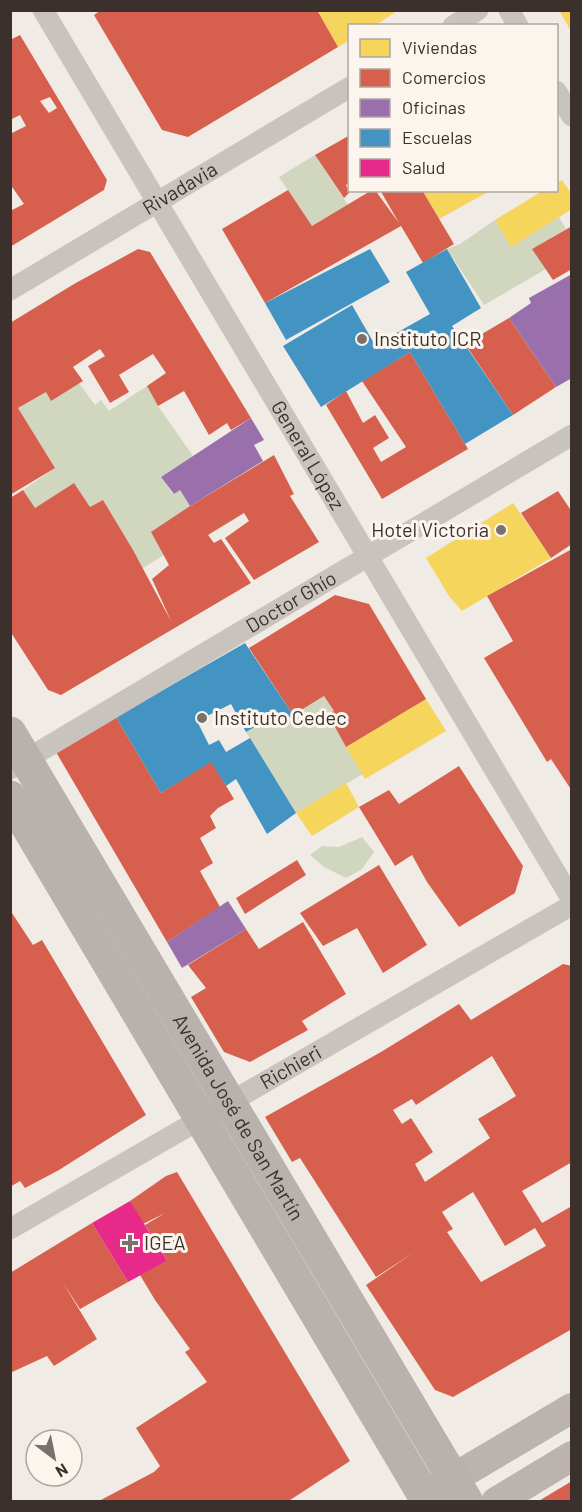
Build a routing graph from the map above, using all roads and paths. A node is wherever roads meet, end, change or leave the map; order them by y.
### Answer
1 (44, 10) edge
2 (478, 10) edge
3 (509, 10) edge
4 (456, 24) edge
5 (517, 24) edge
6 (348, 88) edge
7 (558, 94) edge
8 (572, 116) edge
9 (157, 202) junction
10 (10, 291) edge
11 (572, 435) edge
12 (369, 556) junction
13 (16, 754) edge
14 (10, 797) edge
15 (572, 900) edge
16 (572, 905) edge
17 (230, 1102) junction
18 (201, 1118) junction
19 (10, 1229) edge
20 (572, 1408) edge
21 (572, 1456) edge
22 (460, 1490) edge
23 (422, 1499) edge
24 (496, 1502) edge

1 - 9 street, General López
2 - 4 street
3 - 5 street
6 - 9 street, Rivadavia
7 - 8 street
9 - 10 street, Rivadavia
9 - 12 street, General López
11 - 12 street, Doctor Ghío
12 - 13 street, Doctor Ghío
12 - 15 street, General López
13 - 17 main road, Avenida José de San Martín
14 - 18 main road, Avenida José de San Martín
16 - 17 street, Richieri
17 - 18 street, Richieri
17 - 22 main road, Avenida José de San Martín
18 - 19 street, Richieri
18 - 23 main road, Avenida José de San Martín
20 - 22 main road
21 - 24 main road
22 - 23 main road

